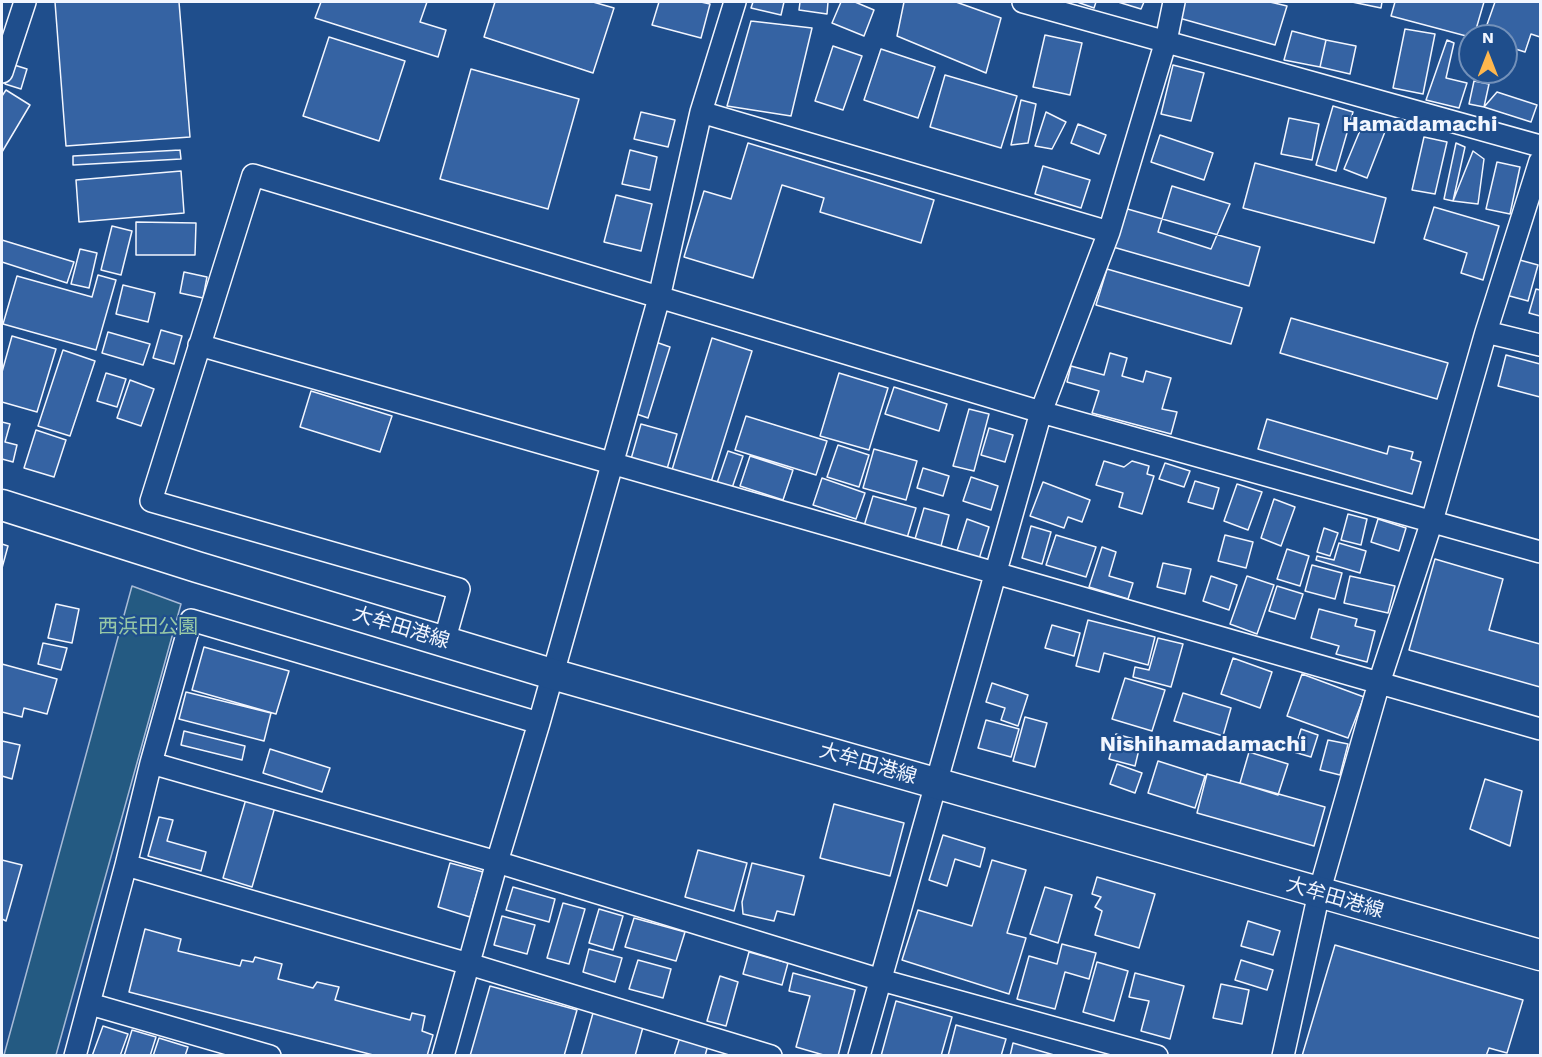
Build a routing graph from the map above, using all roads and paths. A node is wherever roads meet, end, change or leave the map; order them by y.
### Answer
1 (25, 2) edge
2 (735, 2) edge
3 (1023, 2) edge
4 (1174, 2) edge
5 (1166, 41) junction
6 (2, 72) edge
7 (701, 112) junction
8 (1540, 146) edge
9 (1540, 161) edge
10 (1109, 232) junction
11 (659, 298) junction
12 (1486, 332) junction
13 (199, 345) junction
14 (1540, 345) edge
15 (1041, 412) junction
16 (611, 463) junction
17 (2, 505) edge
18 (1431, 521) junction
19 (1540, 552) edge
20 (997, 575) junction
21 (444, 642) junction
22 (552, 674) junction
23 (1379, 683) junction
24 (539, 723) junction
25 (1540, 729) edge
26 (150, 763) junction
27 (935, 783) junction
28 (497, 862) junction
29 (126, 865) junction
30 (1319, 893) junction
31 (1540, 955) edge
32 (469, 964) junction
33 (881, 980) junction
34 (90, 1004) junction
35 (202, 1046) edge
36 (75, 1056) edge
37 (270, 1056) edge
38 (443, 1056) edge
39 (771, 1056) edge
40 (859, 1056) edge
41 (1157, 1056) edge
42 (1283, 1056) edge

1 - 6 street
2 - 7 street
3 - 5 street
4 - 5 street
5 - 8 street
5 - 10 street
7 - 10 street
7 - 11 street
9 - 12 street
10 - 15 street
11 - 13 street
11 - 15 street
11 - 16 street
12 - 14 street
12 - 18 street
13 - 16 street
13 - 21 street
15 - 18 street
15 - 20 street
16 - 20 street
16 - 22 street
17 - 21 main road, 大牟田港線
18 - 19 street
18 - 23 street
20 - 23 street
20 - 27 street
21 - 22 main road, 大牟田港線
22 - 24 street
22 - 27 main road, 大牟田港線
23 - 25 street
23 - 30 street
24 - 26 street
24 - 28 street
26 - 28 street
26 - 29 street
27 - 30 main road, 大牟田港線
27 - 33 street
28 - 32 street
28 - 33 street
29 - 32 street
29 - 34 street
30 - 31 main road, 大牟田港線
30 - 42 street
32 - 38 street
32 - 39 street
33 - 40 street
33 - 41 street
34 - 35 street
34 - 36 street
35 - 37 street

